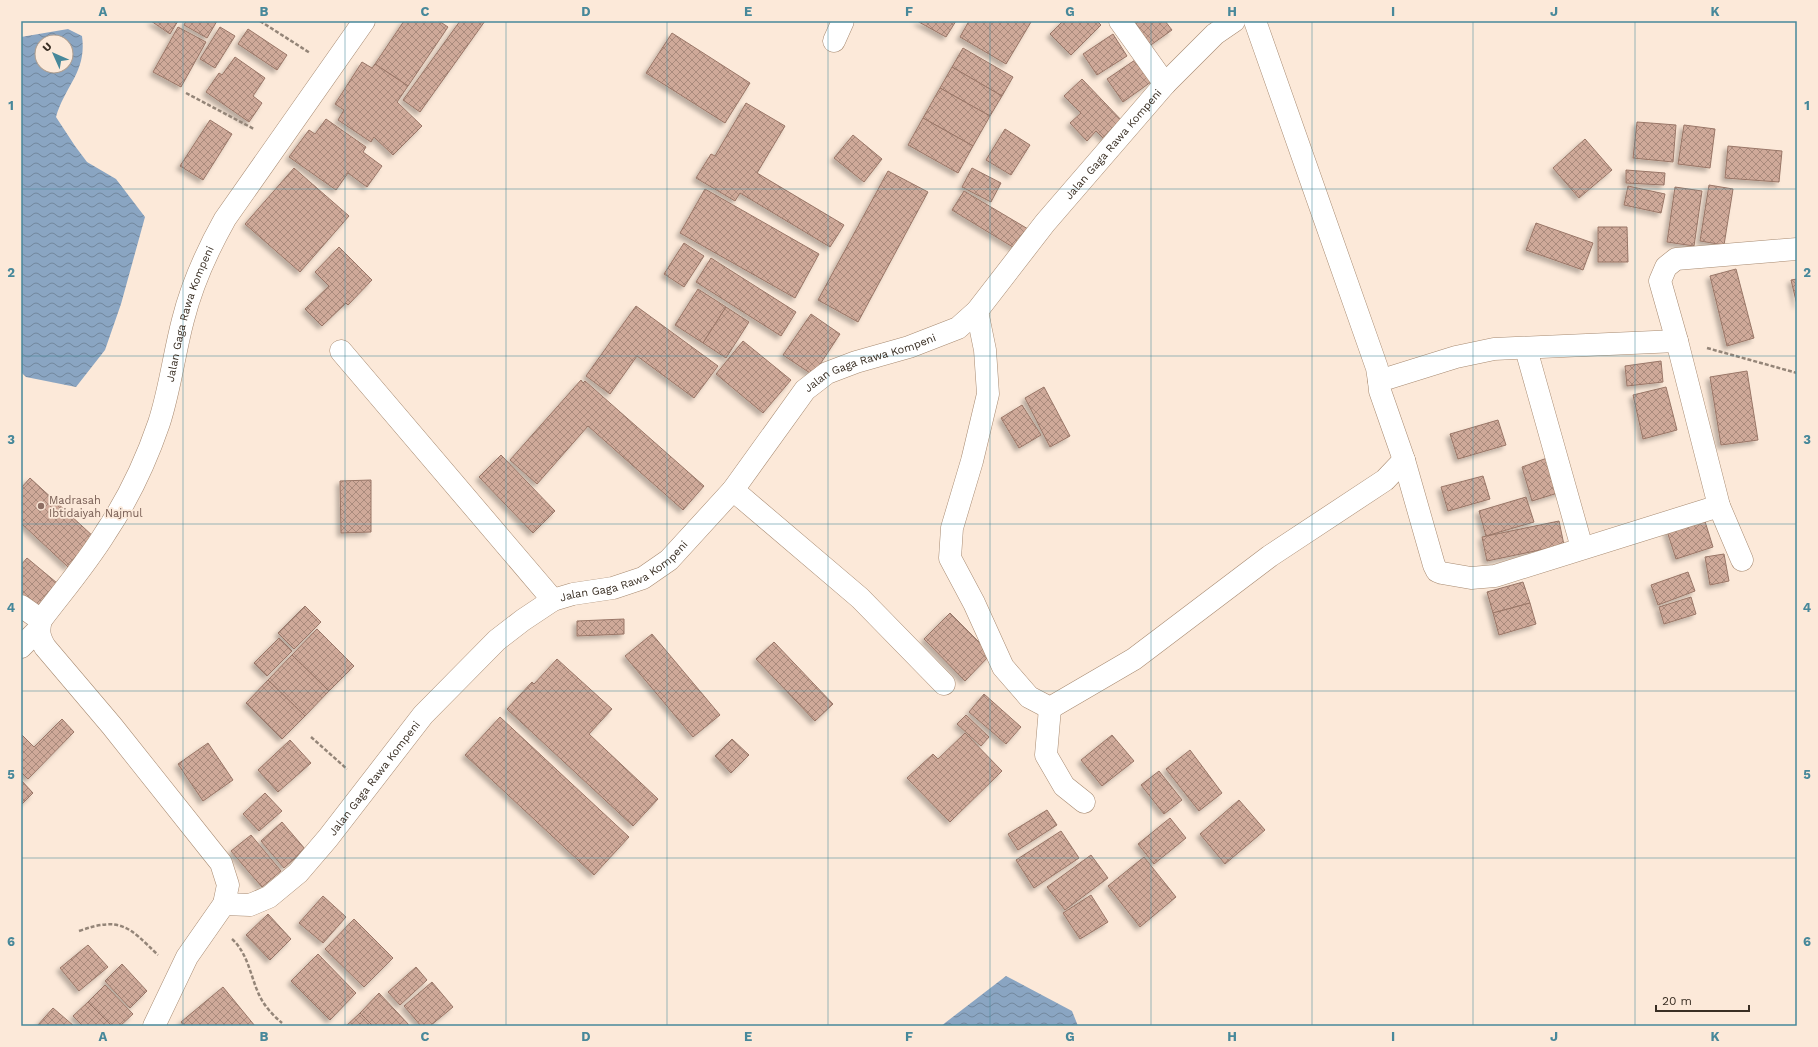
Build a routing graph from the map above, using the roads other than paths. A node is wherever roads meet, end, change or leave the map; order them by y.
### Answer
1 (364, 21) edge
2 (843, 21) edge
3 (1120, 21) edge
4 (1234, 21) edge
5 (1255, 21) edge
6 (834, 41) dead end
7 (1165, 84) junction
8 (1797, 249) edge
9 (977, 311) junction
10 (1677, 341) junction
11 (1526, 349) junction
12 (341, 351) dead end
13 (1379, 381) junction
14 (1404, 460) junction
15 (733, 490) junction
16 (1719, 506) junction
17 (1582, 548) junction
18 (1742, 560) dead end
19 (553, 600) junction
20 (21, 606) edge
21 (40, 625) junction
22 (21, 648) edge
23 (944, 684) dead end
24 (1050, 708) junction
25 (1084, 802) dead end
26 (218, 912) junction
27 (154, 1026) edge

1 - 21 street, Jalan Gaga Rawa Kompeni
2 - 6 street
3 - 7 street
4 - 7 street, Jalan Gaga Rawa Kompeni
5 - 13 street
7 - 9 street, Jalan Gaga Rawa Kompeni
8 - 10 street
9 - 15 street, Jalan Gaga Rawa Kompeni
9 - 24 street
10 - 11 street
10 - 16 street
11 - 13 street
11 - 17 street
12 - 19 street, Jalan Gaga Rawa Kompeni
13 - 14 street
14 - 17 street
14 - 24 street
15 - 19 street, Jalan Gaga Rawa Kompeni
15 - 23 street
16 - 17 street
16 - 18 street
19 - 26 street, Jalan Gaga Rawa Kompeni
20 - 21 street
21 - 22 street, Jalan Gaga Rawa Kompeni
21 - 26 street
24 - 25 street
26 - 27 street

